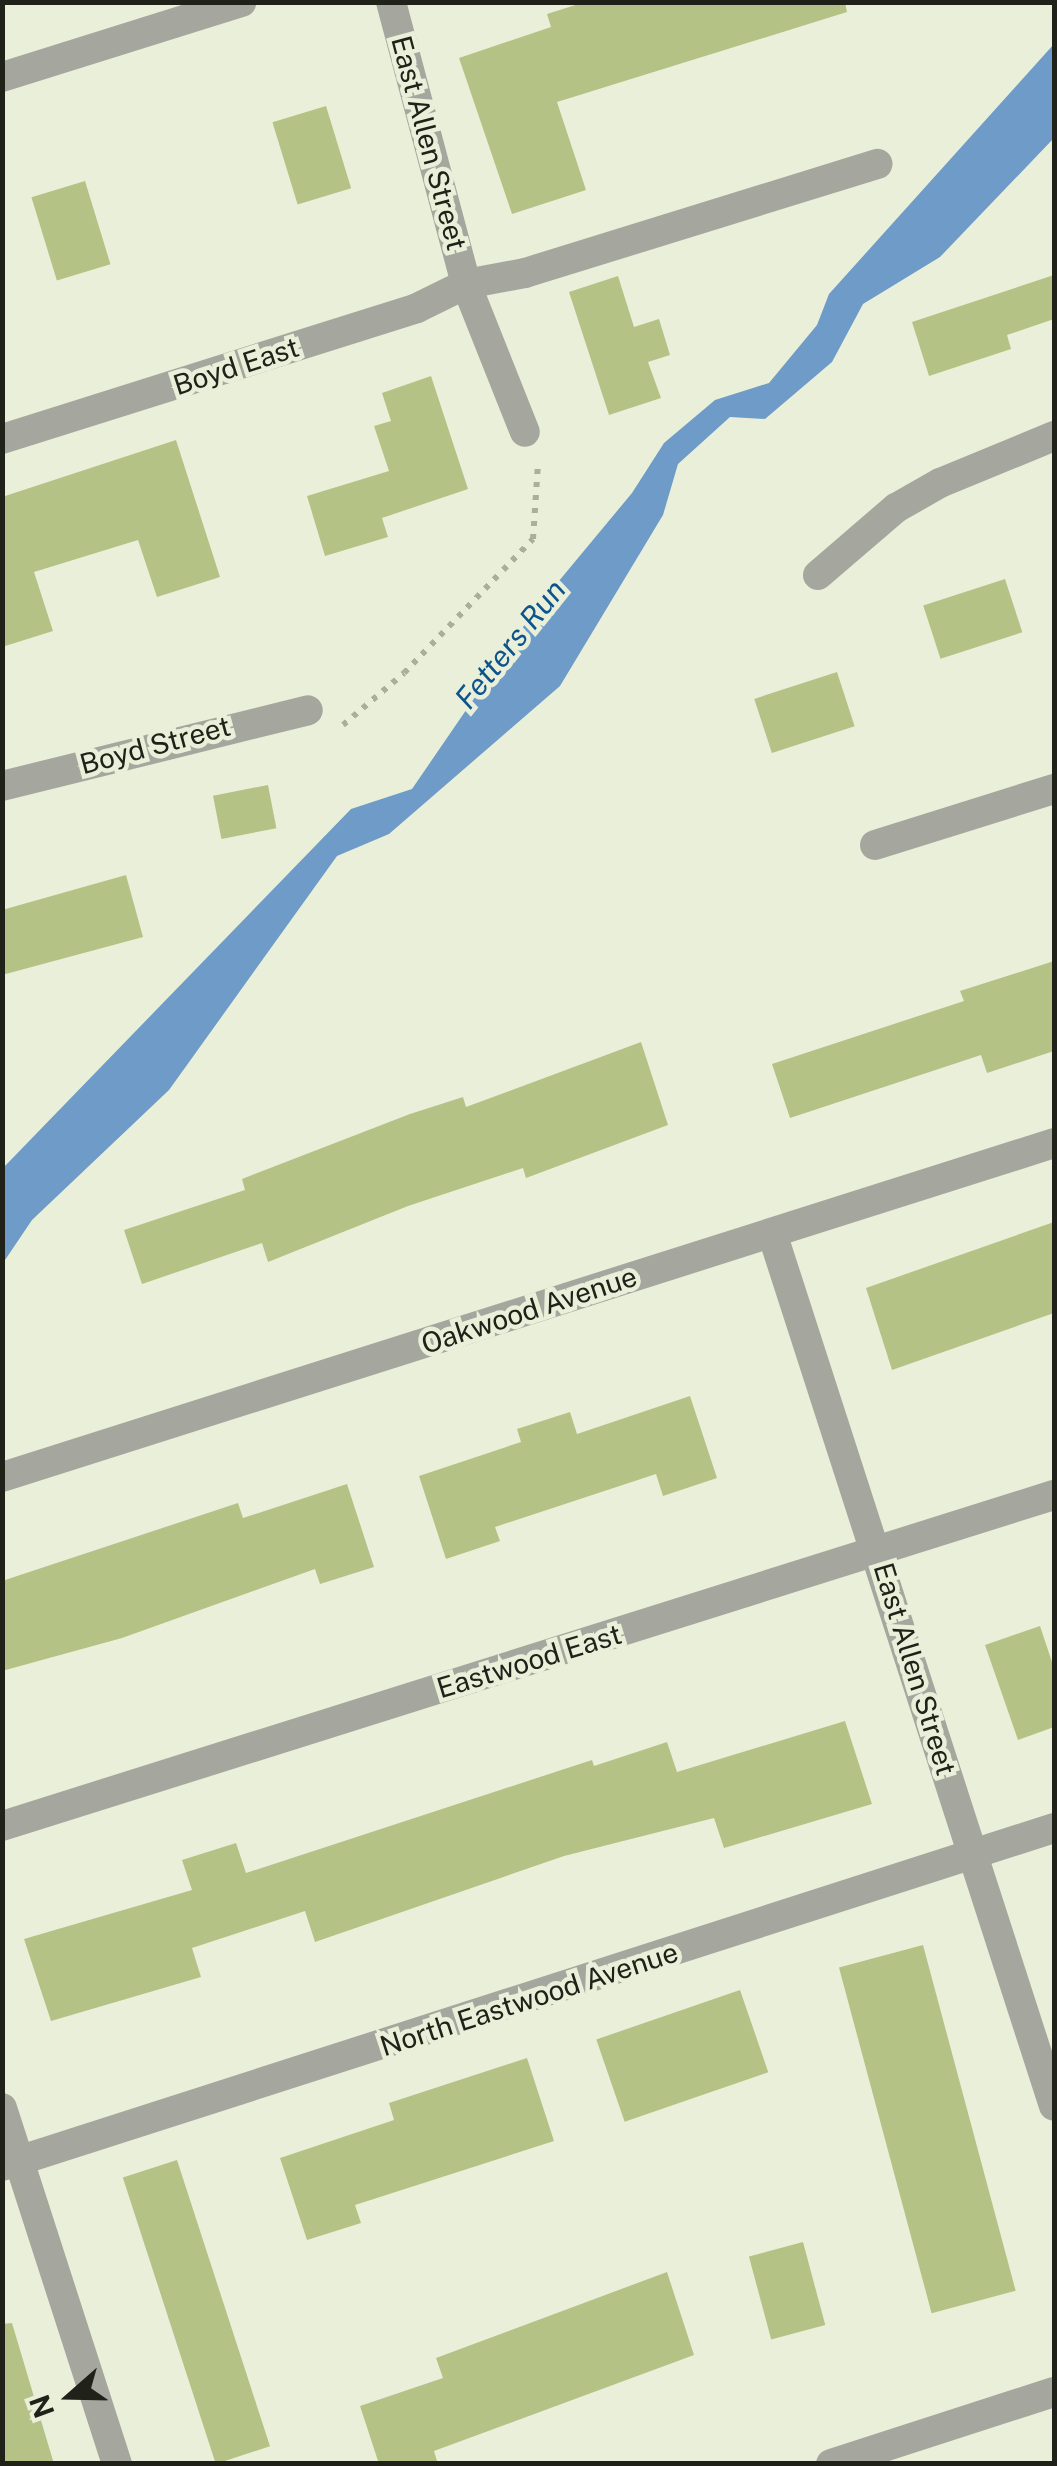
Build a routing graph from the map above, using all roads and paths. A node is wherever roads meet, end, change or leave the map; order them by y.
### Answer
1 (242, 2) edge
2 (391, 2) edge
3 (2, 77) edge
4 (878, 164) dead end
5 (466, 284) junction
6 (525, 432) joint
7 (1054, 436) edge
8 (2, 439) edge
9 (818, 575) dead end
10 (308, 710) dead end
11 (337, 730) dead end
12 (2, 786) edge
13 (1054, 790) edge
14 (875, 845) dead end
15 (1054, 1143) edge
16 (772, 1233) junction
17 (2, 1477) edge
18 (1054, 1495) edge
19 (878, 1552) junction
20 (2, 1826) edge
21 (1054, 1828) edge
22 (974, 1854) junction
23 (1054, 2106) edge
24 (2, 2108) edge
25 (11, 2164) edge
26 (1054, 2392) edge
27 (117, 2464) edge
28 (831, 2464) edge

1 - 3 street
2 - 5 street, East Allen Street
4 - 5 street, Boyd East
5 - 6 street, East Allen Street
5 - 8 street, Boyd East
6 - 11 path
7 - 9 street
10 - 12 street, Boyd Street
13 - 14 street
15 - 16 street, Oakwood Avenue
16 - 17 street, Oakwood Avenue
16 - 19 street, East Allen Street
18 - 19 street, Eastwood East
19 - 20 street, Eastwood East
19 - 22 street, East Allen Street
21 - 22 street, North Eastwood Avenue
22 - 23 street, East Allen Street
22 - 25 street, North Eastwood Avenue
24 - 25 street
25 - 27 street
26 - 28 street

